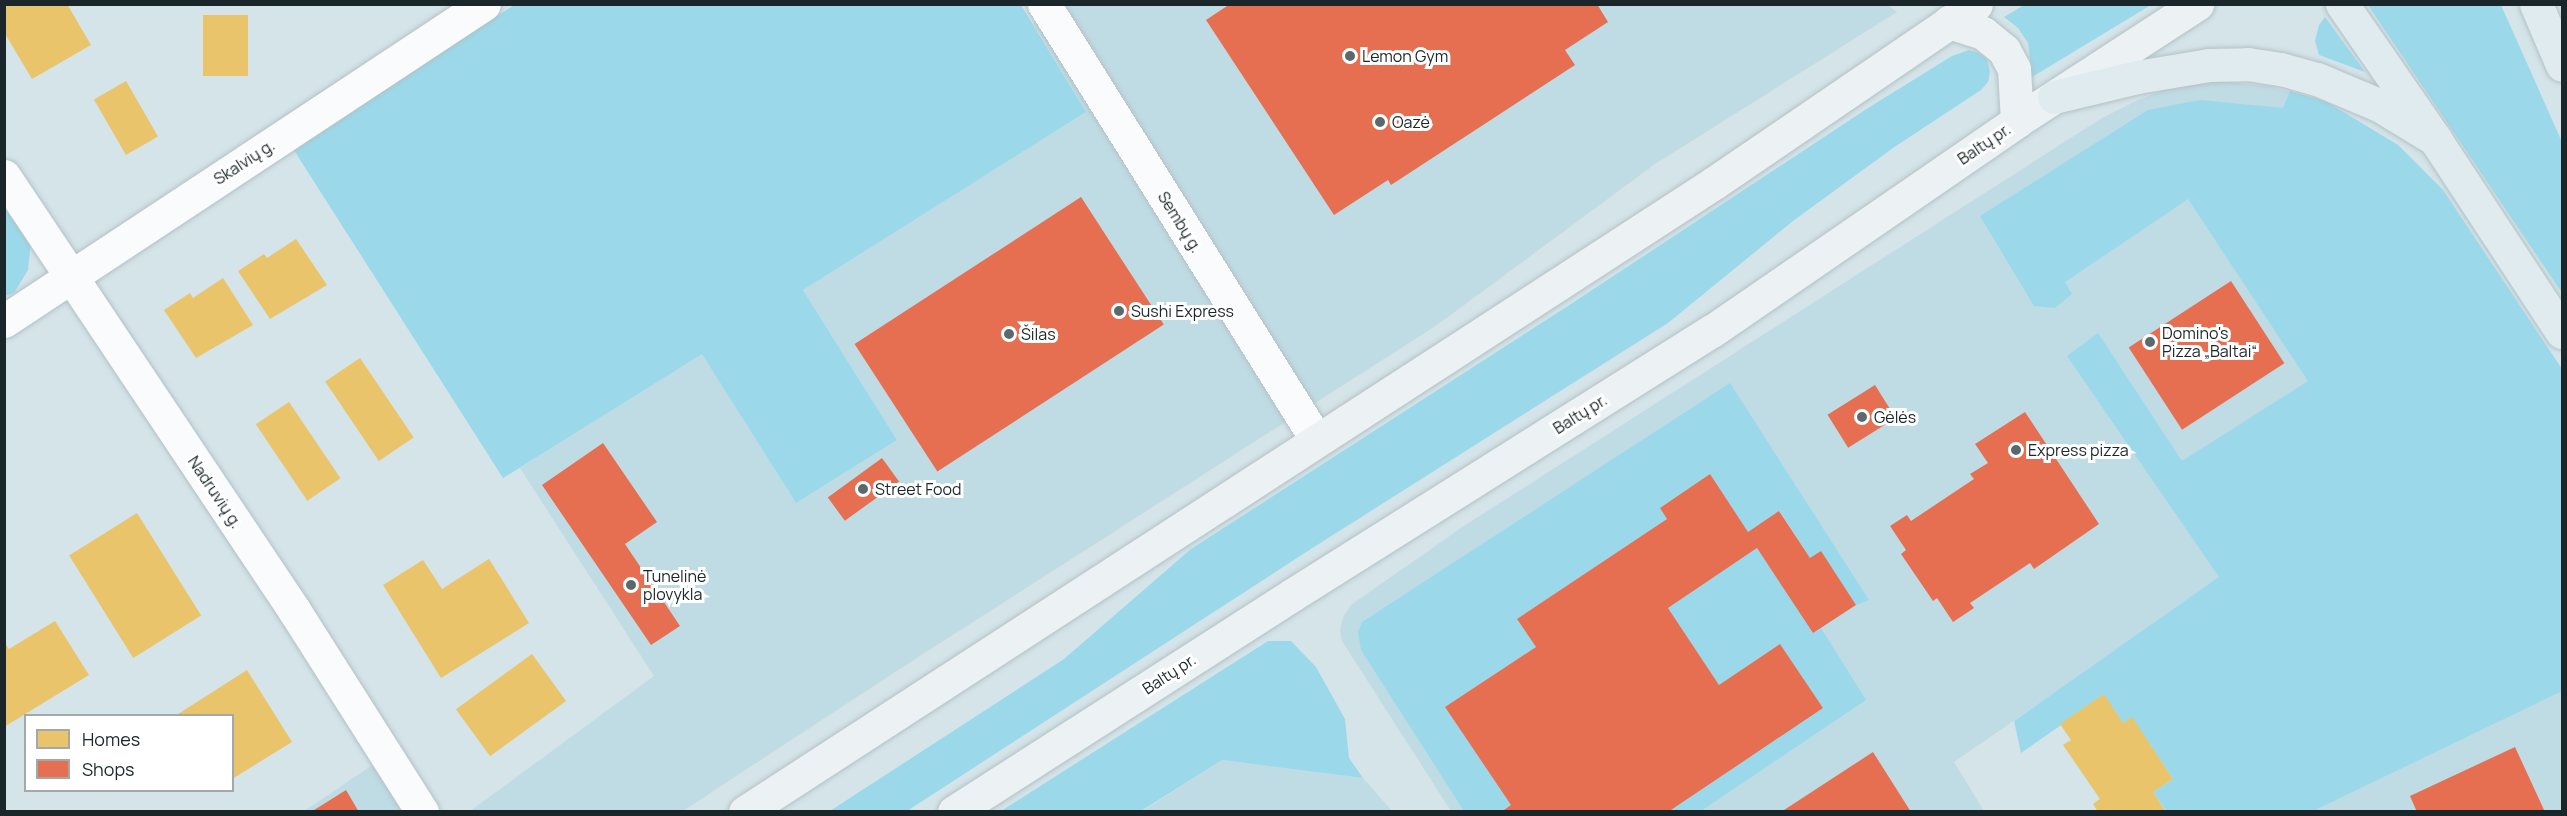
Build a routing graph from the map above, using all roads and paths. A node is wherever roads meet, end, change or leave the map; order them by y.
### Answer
1 (484, 4) edge
2 (1044, 4) edge
3 (2197, 4) edge
4 (2342, 4) edge
5 (2536, 4) edge
6 (1963, 13) edge
7 (2562, 65) edge
8 (2054, 97) junction
9 (2017, 121) junction
10 (2435, 139) junction
11 (4, 176) edge
12 (71, 276) junction
13 (4, 321) edge
14 (2562, 332) edge
15 (1316, 439) junction
16 (775, 802) edge
17 (422, 812) edge
18 (745, 812) edge
19 (954, 812) edge

1 - 12 street, Skalvių g.
2 - 15 street, Sembų g.
3 - 8 main road, Baltų pr.
4 - 10 main road
5 - 7 main road
6 - 9 main road
6 - 15 main road
8 - 9 main road, Baltų pr.
8 - 10 main road
9 - 19 main road, Baltų pr.
10 - 14 main road
11 - 12 street, Nadruvių g.
12 - 13 street, Skalvių g.
12 - 17 street, Nadruvių g.
15 - 16 main road
16 - 18 main road

